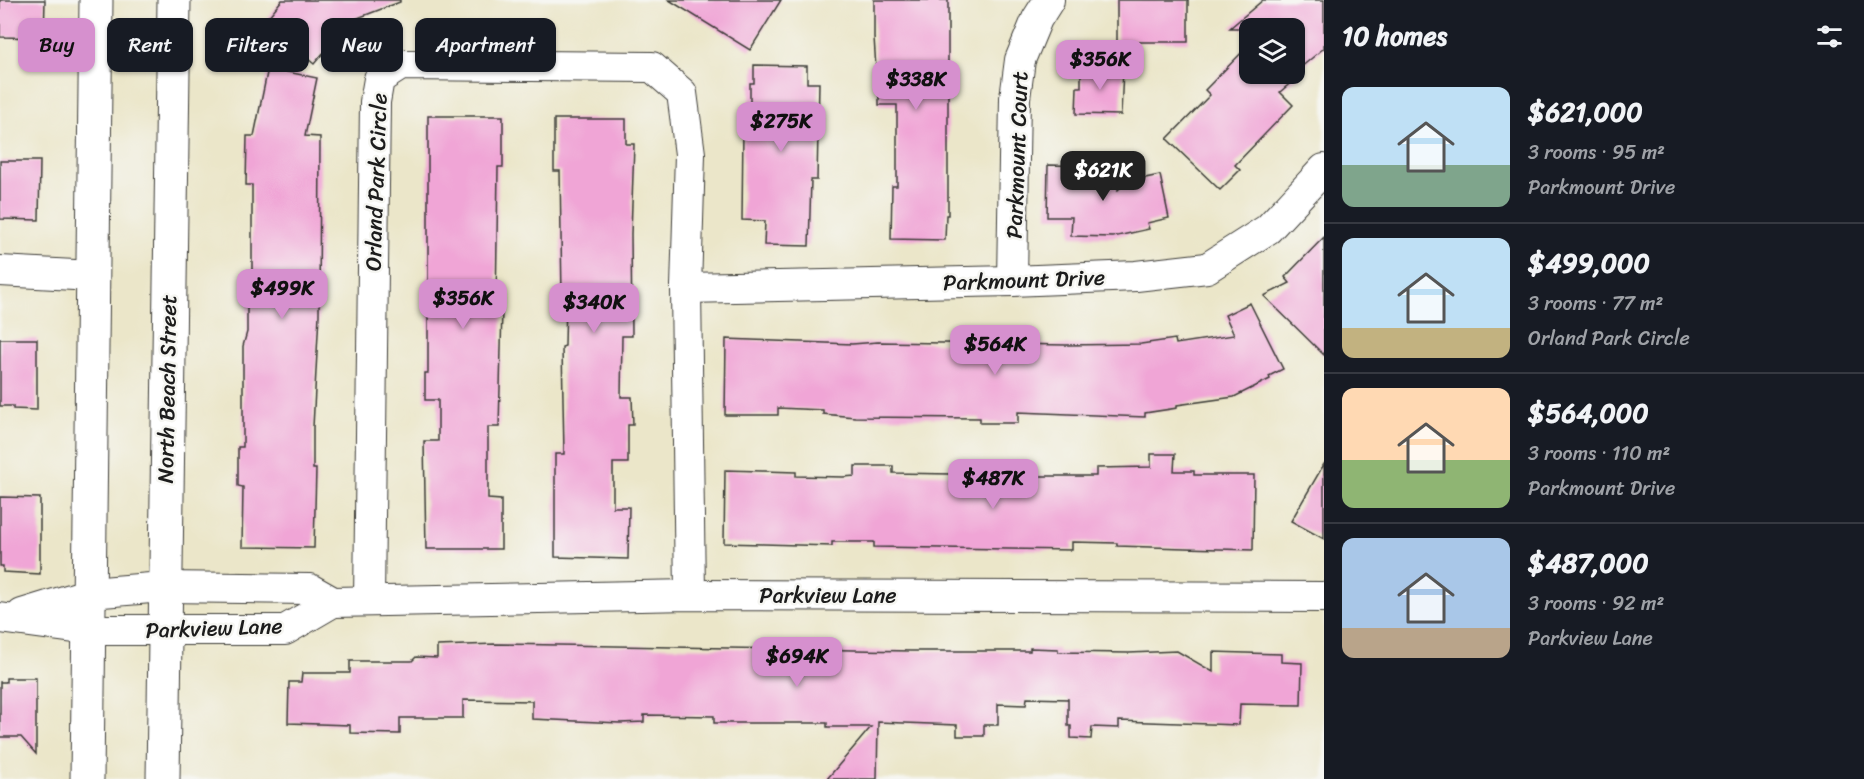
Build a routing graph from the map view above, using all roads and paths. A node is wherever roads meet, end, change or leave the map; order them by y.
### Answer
1 (96, 0) edge
2 (174, 0) edge
3 (1049, 0) edge
4 (1324, 170) edge
5 (0, 271) edge
6 (93, 276) junction
7 (1012, 281) junction
8 (686, 288) junction
9 (164, 587) junction
10 (90, 593) junction
11 (690, 595) junction
12 (1324, 597) edge
13 (369, 601) junction
14 (333, 602) junction
15 (3, 618) edge
16 (89, 630) junction
17 (163, 631) junction
18 (87, 779) edge
19 (163, 779) edge

1 - 6 main road
2 - 9 main road, North Beach Street
3 - 7 street, Parkmount Court
4 - 7 street, Parkmount Drive
5 - 6 street
6 - 10 main road
7 - 8 street, Parkmount Drive
8 - 11 street, Orland Park Circle
8 - 13 street, Orland Park Circle
9 - 10 street, Parkview Lane
9 - 14 street, Parkview Lane
9 - 17 main road, North Beach Street
10 - 15 street, Parkview Lane
10 - 16 main road
11 - 12 street, Parkview Lane
11 - 13 street, Parkview Lane
13 - 14 street, Parkview Lane
14 - 17 street, Parkview Lane
15 - 16 street, Parkview Lane
16 - 17 street, Parkview Lane
16 - 18 main road
17 - 19 main road, North Beach Street

